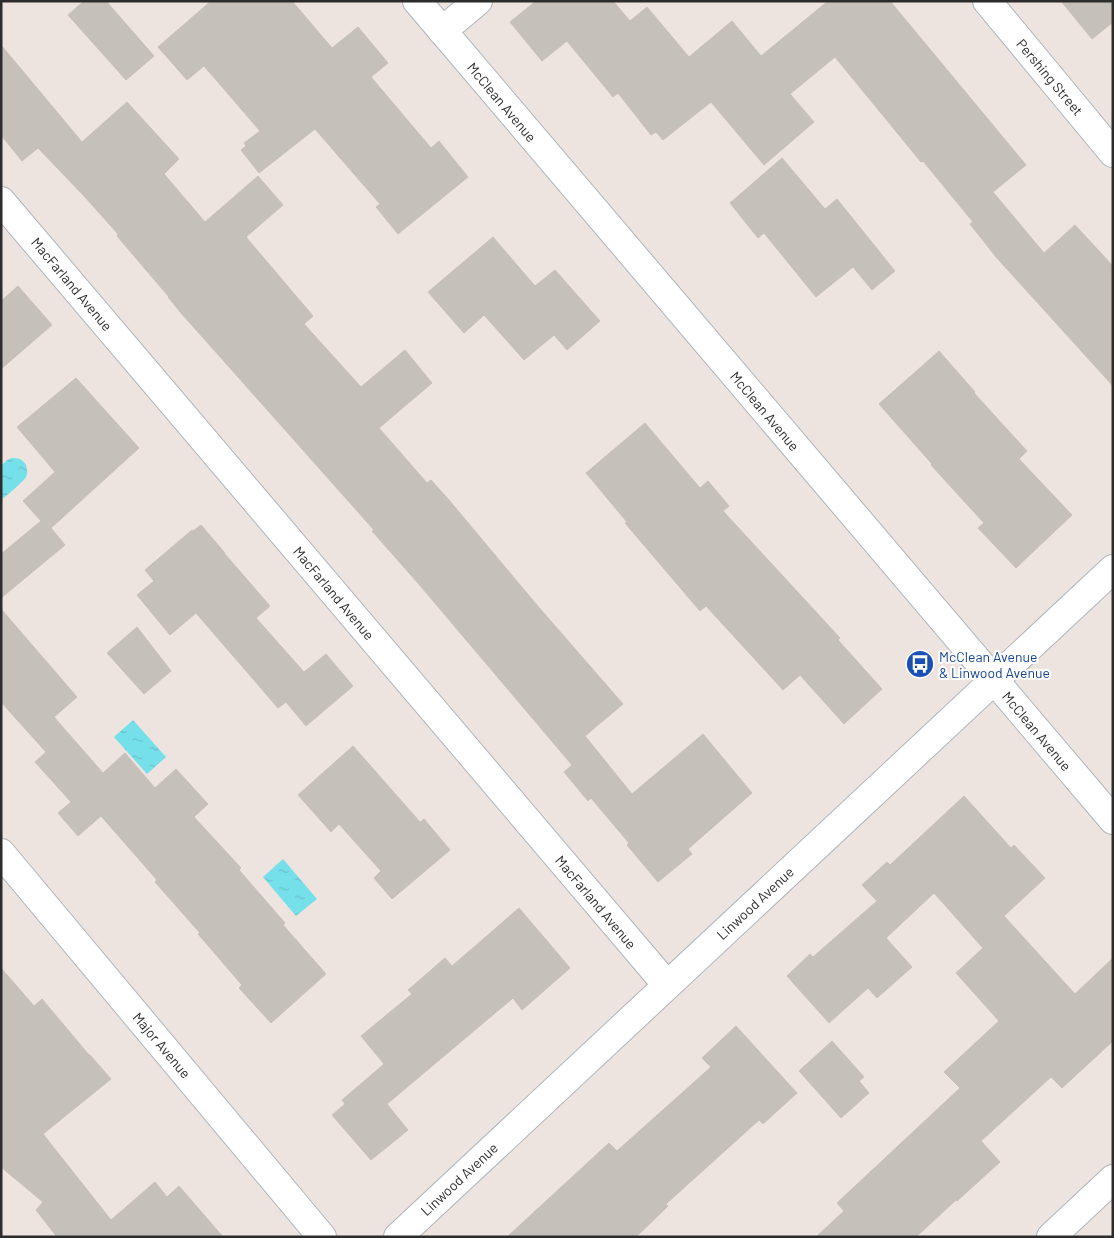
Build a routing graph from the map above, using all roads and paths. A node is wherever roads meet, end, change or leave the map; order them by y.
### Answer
1 (416, 1) edge
2 (478, 1) edge
3 (986, 1) edge
4 (442, 31) junction
5 (1113, 153) edge
6 (1, 201) edge
7 (1113, 569) edge
8 (994, 680) junction
9 (1113, 820) edge
10 (1, 852) edge
11 (667, 985) junction
12 (1113, 1179) edge
13 (322, 1237) edge
14 (398, 1237) edge
15 (1051, 1237) edge

1 - 4 street, McClean Avenue
2 - 4 street
3 - 5 street, Pershing Street
4 - 8 street, McClean Avenue
6 - 11 street, MacFarland Avenue
7 - 8 street, Linwood Avenue
8 - 9 street, McClean Avenue
8 - 11 street, Linwood Avenue
10 - 13 street, Major Avenue
11 - 14 street, Linwood Avenue
12 - 15 street

